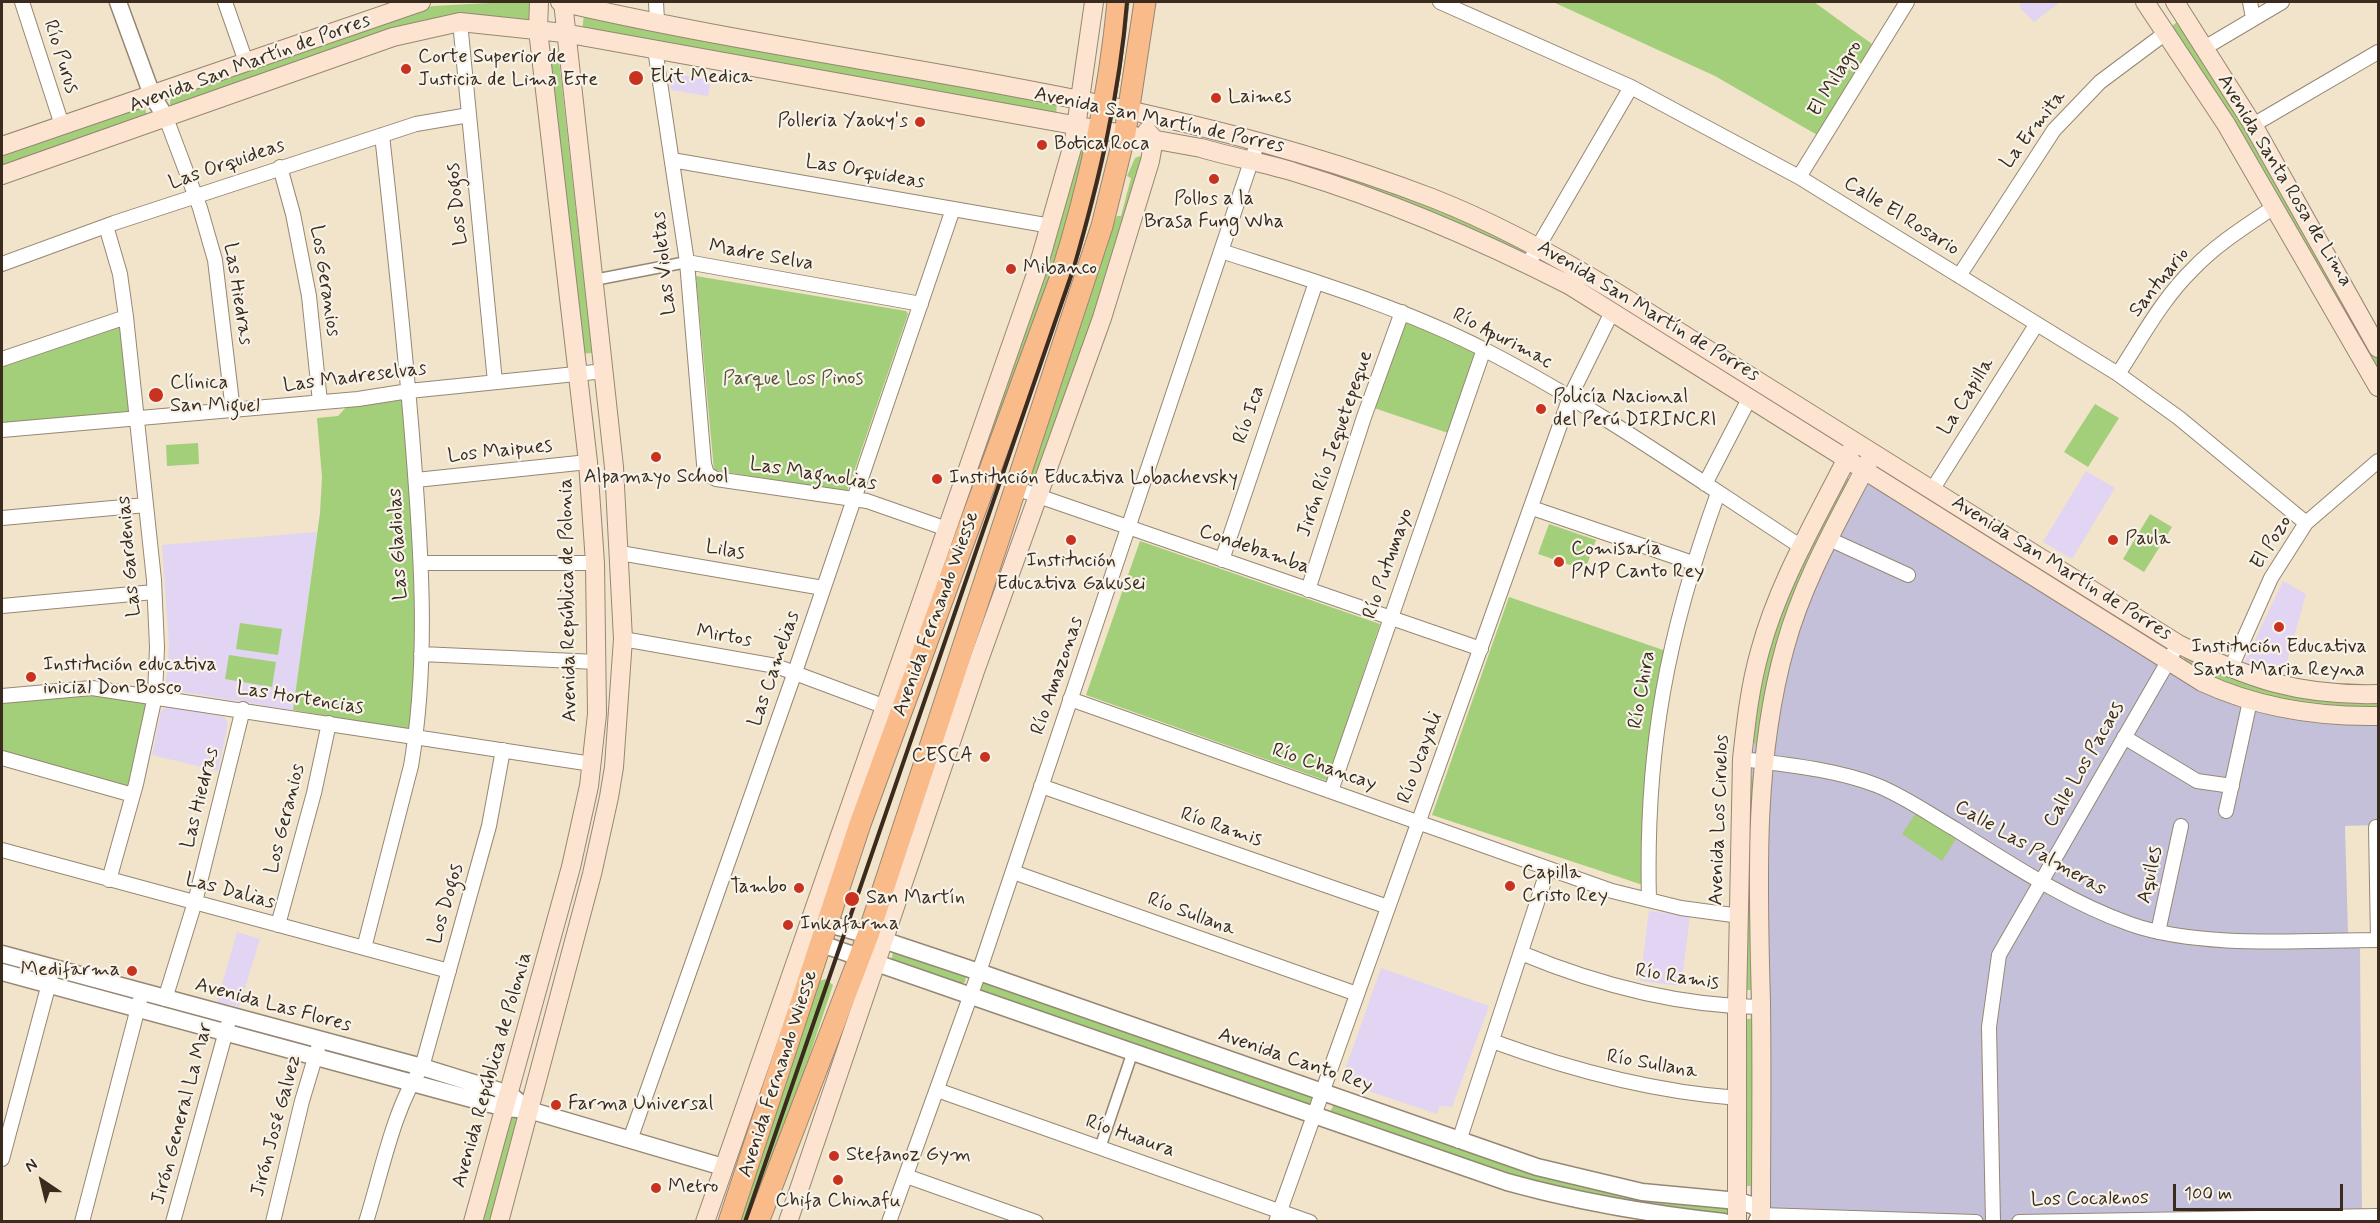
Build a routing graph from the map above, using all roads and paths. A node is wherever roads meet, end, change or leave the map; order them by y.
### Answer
1 (22, 2) edge
2 (118, 2) edge
3 (225, 2) edge
4 (422, 2) edge
5 (539, 2) edge
6 (562, 2) edge
7 (656, 2) edge
8 (1094, 2) edge
9 (1118, 2) edge
10 (1145, 2) edge
11 (1440, 2) edge
12 (1479, 2) edge
13 (1907, 2) edge
14 (2145, 2) edge
15 (2175, 2) edge
16 (2250, 2) edge
17 (2282, 2) edge
18 (1474, 15) junction
19 (2253, 18) junction
20 (657, 21) junction
21 (460, 22) junction
22 (538, 30) junction
23 (2167, 32) junction
24 (564, 33) junction
25 (2206, 47) junction
26 (655, 49) junction
27 (2379, 52) edge
28 (246, 62) junction
29 (1631, 87) junction
30 (152, 95) junction
31 (1080, 99) junction
32 (1104, 104) junction
33 (1129, 109) junction
34 (469, 114) junction
35 (166, 118) junction
36 (1184, 123) junction
37 (62, 124) junction
38 (1076, 125) junction
39 (2253, 125) junction
40 (1100, 129) junction
41 (1125, 133) junction
42 (382, 135) junction
43 (1154, 139) junction
44 (1258, 141) junction
45 (1179, 144) junction
46 (2, 146) edge
47 (672, 160) junction
48 (1251, 162) junction
49 (280, 167) junction
50 (2, 175) edge
51 (1799, 177) junction
52 (196, 196) junction
53 (2274, 207) junction
54 (953, 209) junction
55 (106, 226) junction
56 (1051, 226) junction
57 (1538, 247) junction
58 (1221, 251) junction
59 (687, 262) junction
60 (2, 264) edge
61 (1528, 264) junction
62 (1959, 276) junction
63 (594, 280) junction
64 (1316, 282) junction
65 (921, 304) junction
66 (1402, 312) junction
67 (1612, 312) junction
68 (126, 318) junction
69 (2036, 325) junction
70 (2379, 348) edge
71 (1484, 349) junction
72 (2, 359) edge
73 (605, 371) junction
74 (2118, 374) junction
75 (580, 375) junction
76 (495, 382) junction
77 (2379, 387) edge
78 (409, 391) junction
79 (1570, 397) junction
80 (1749, 399) junction
81 (320, 402) junction
82 (233, 411) junction
83 (136, 417) junction
84 (2, 429) edge
85 (1855, 442) junction
86 (1874, 454) junction
87 (1846, 460) junction
88 (2379, 461) edge
89 (588, 462) junction
90 (1864, 470) junction
91 (707, 474) joint
92 (416, 480) junction
93 (1705, 484) junction
94 (1015, 488) junction
95 (1932, 490) junction
96 (1719, 493) junction
97 (1038, 496) junction
98 (853, 500) junction
99 (146, 505) junction
100 (1532, 508) junction
101 (2, 518) edge
102 (2306, 523) junction
103 (1128, 528) junction
104 (947, 529) junction
105 (1829, 539) junction
106 (1803, 548) junction
107 (621, 554) junction
108 (1222, 560) junction
109 (2046, 561) junction
110 (422, 563) junction
111 (595, 563) junction
112 (1693, 563) junction
113 (1908, 575) dead end
114 (2035, 578) junction
115 (823, 588) junction
116 (1308, 590) junction
117 (154, 592) junction
118 (2, 606) edge
119 (2135, 617) junction
120 (1391, 618) junction
121 (2124, 635) junction
122 (623, 639) junction
123 (2178, 644) junction
124 (1481, 650) junction
125 (421, 654) junction
126 (597, 662) junction
127 (2167, 662) junction
128 (2230, 670) junction
129 (795, 672) junction
130 (2319, 693) junction
131 (2379, 694) edge
132 (2, 696) edge
133 (155, 696) junction
134 (1070, 699) junction
135 (2250, 701) junction
136 (883, 706) junction
137 (243, 709) junction
138 (2319, 716) junction
139 (2379, 716) edge
140 (329, 723) junction
141 (416, 736) junction
142 (2124, 737) junction
143 (503, 750) junction
144 (2, 758) edge
145 (1742, 759) junction
146 (1764, 762) junction
147 (592, 764) junction
148 (1041, 786) junction
149 (2232, 786) junction
150 (1331, 791) junction
151 (132, 795) junction
152 (2226, 811) dead end
153 (1419, 822) junction
154 (2181, 826) dead end
155 (2376, 827) dead end
156 (2, 850) edge
157 (1548, 869) junction
158 (1012, 872) junction
159 (109, 880) junction
160 (2040, 882) junction
161 (1649, 900) junction
162 (195, 902) junction
163 (1388, 907) junction
164 (1740, 916) junction
165 (278, 925) junction
166 (816, 931) junction
167 (2158, 932) junction
168 (876, 938) junction
169 (2378, 940) edge
170 (364, 948) junction
171 (1521, 952) junction
172 (2, 954) edge
173 (868, 960) junction
174 (54, 969) junction
175 (449, 971) junction
176 (2, 972) edge
177 (979, 972) junction
178 (48, 985) junction
179 (142, 993) junction
180 (971, 994) junction
181 (1357, 994) junction
182 (165, 999) junction
183 (1737, 1007) junction
184 (1761, 1007) junction
185 (137, 1010) junction
186 (230, 1017) junction
187 (225, 1033) junction
188 (1492, 1041) junction
189 (318, 1049) junction
190 (1131, 1056) dead end
191 (422, 1067) junction
192 (411, 1082) junction
193 (937, 1090) junction
194 (1322, 1093) junction
195 (1738, 1098) junction
196 (507, 1101) junction
197 (529, 1110) junction
198 (1314, 1113) junction
199 (630, 1140) junction
200 (1458, 1141) junction
201 (1100, 1148) junction
202 (2, 1159) edge
203 (723, 1167) junction
204 (906, 1176) junction
205 (1642, 1192) junction
206 (1738, 1201) junction
207 (1278, 1216) edge
208 (2379, 1216) edge
209 (1642, 1217) edge
210 (1759, 1219) edge
211 (2248, 1219) edge
212 (2150, 1220) edge
213 (82, 1221) edge
214 (173, 1221) edge
215 (273, 1221) edge
216 (366, 1221) edge
217 (474, 1221) edge
218 (499, 1221) edge
219 (705, 1221) edge
220 (729, 1221) edge
221 (758, 1221) edge
222 (788, 1221) edge
223 (890, 1221) edge
224 (1036, 1221) edge
225 (1310, 1221) edge
226 (1724, 1221) edge
227 (1737, 1221) edge
228 (1976, 1221) edge
229 (1993, 1221) edge
230 (2019, 1221) edge

1 - 37 street, Río Purus
2 - 30 street
3 - 28 street
4 - 28 main road, Avenida San Martín de Porres
5 - 22 main road, Avenida República de Polonia
6 - 20 main road, Avenida San Martín de Porres
6 - 24 main road
7 - 20 street
8 - 31 main road, Avenida Fernando Wiesse
9 - 32 main road, Avenida Fernando Wiesse
10 - 33 main road, Avenida Fernando Wiesse
11 - 18 street, Calle El Rosario
12 - 18 street
13 - 51 street, El Milagro
14 - 23 main road, Avenida Santa Rosa de Lima
15 - 25 main road, Avenida Santa Rosa de Lima
16 - 19 street
17 - 19 street
18 - 29 street, Calle El Rosario
19 - 25 street
20 - 31 main road, Avenida San Martín de Porres
21 - 22 main road, Avenida San Martín de Porres
21 - 34 street, Los Dogos
21 - 35 main road, Avenida San Martín de Porres
22 - 24 main road, Avenida San Martín de Porres
22 - 75 main road, Avenida República de Polonia
23 - 53 main road, Avenida Santa Rosa de Lima
23 - 62 street, La Ermita
24 - 26 main road, Avenida San Martín de Porres
24 - 63 main road
25 - 39 main road, Avenida Santa Rosa de Lima
26 - 38 main road, Avenida San Martín de Porres
26 - 47 street, Las Violetas
27 - 39 street
28 - 30 main road, Avenida San Martín de Porres
29 - 51 street, Calle El Rosario
29 - 57 street
30 - 35 street
30 - 37 main road, Avenida San Martín de Porres
31 - 32 main road, Avenida San Martín de Porres
31 - 38 main road, Avenida Fernando Wiesse
32 - 33 main road, Avenida San Martín de Porres
32 - 40 main road, Avenida Fernando Wiesse
33 - 36 main road, Avenida San Martín de Porres
33 - 41 main road, Avenida Fernando Wiesse
33 - 43 main road
34 - 42 street, Las Orquideas
34 - 76 street, Los Dogos
35 - 50 main road, Avenida San Martín de Porres
35 - 52 street, Las Hiedras
36 - 44 main road, Avenida San Martín de Porres
36 - 45 main road
37 - 46 main road, Avenida San Martín de Porres
38 - 40 main road, Avenida San Martín de Porres
38 - 56 main road, Avenida Fernando Wiesse
39 - 70 main road, Avenida Santa Rosa de Lima
40 - 41 main road, Avenida San Martín de Porres
40 - 166 main road, Avenida Fernando Wiesse
41 - 43 main road, Avenida San Martín de Porres
41 - 94 main road, Avenida Fernando Wiesse
42 - 49 street, Las Orquideas
42 - 78 street, Las Gladiolas
43 - 45 main road, Avenida San Martín de Porres
43 - 97 main road, Avenida Fernando Wiesse
44 - 48 street, Río Amazonas
44 - 57 main road, Avenida San Martín de Porres
45 - 48 main road, Avenida San Martín de Porres
47 - 54 street, Las Orquideas
47 - 59 street, Las Violetas
48 - 58 street, Río Amazonas
48 - 61 main road, Avenida San Martín de Porres
49 - 52 street, Las Orquideas
49 - 81 street, Los Geranios
51 - 62 street, Calle El Rosario
52 - 55 street, Las Orquideas
52 - 82 street, Las Hiedras
53 - 74 street, Santuario
53 - 77 main road, Avenida Santa Rosa de Lima
54 - 56 street, Las Orquideas
54 - 65 street, Las Camelias
55 - 60 street, Las Orquideas
55 - 68 street, Las Gardenias
56 - 104 main road, Avenida Fernando Wiesse
57 - 61 street
57 - 85 main road, Avenida San Martín de Porres
58 - 64 street, Río Apurimac
58 - 103 street, Río Amazonas
59 - 63 street, Madre Selva
59 - 65 street, Madre Selva
59 - 91 street, Las Violetas
61 - 67 main road, Avenida San Martín de Porres
62 - 69 street, Calle El Rosario
63 - 73 main road
64 - 66 street, Río Apurimac
64 - 108 street, Río Ica
65 - 98 street, Las Camelias
66 - 71 street, Río Apurimac
66 - 116 street, Jirón Río Jequetepeque
67 - 79 street, Río Ucayali
67 - 80 main road, Avenida San Martín de Porres
68 - 72 street
68 - 83 street, Las Gardenias
69 - 74 street, Calle El Rosario
69 - 95 street, La Capilla
71 - 79 street, Río Apurimac
71 - 120 street, Río Putumayo
73 - 75 street, Las Madreselvas
73 - 107 main road
74 - 102 street, Calle El Rosario
75 - 76 street, Las Madreselvas
75 - 89 main road, Avenida República de Polonia
76 - 78 street, Las Madreselvas
78 - 81 street, Las Madreselvas
78 - 92 street, Las Gladiolas
79 - 93 street, Río Apurimac
79 - 100 street, Río Ucayali
80 - 87 main road, Avenida San Martín de Porres
80 - 93 street
81 - 82 street, Las Madreselvas
82 - 83 street, Las Madreselvas
83 - 84 street, Las Madreselvas
83 - 99 street, Las Gardenias
85 - 86 main road, Avenida San Martín de Porres
85 - 87 main road, Avenida Los Ciruelos
86 - 90 main road, Avenida Los Ciruelos
86 - 95 main road, Avenida San Martín de Porres
87 - 90 main road, Avenida San Martín de Porres
87 - 106 main road, Avenida Los Ciruelos
88 - 102 street, El Pozo
89 - 92 street, Los Maipues
89 - 111 main road, Avenida República de Polonia
90 - 105 main road, Avenida Los Ciruelos
90 - 114 main road, Avenida San Martín de Porres
91 - 98 street, Las Magnolias
92 - 110 street, Las Gladiolas
93 - 96 street, Río Apurimac
94 - 97 street, Condebamba
94 - 168 main road, Avenida Fernando Wiesse
95 - 109 main road, Avenida San Martín de Porres
96 - 106 street, Río Apurimac
96 - 112 street, Río Chira
97 - 103 street, Condebamba
97 - 168 main road, Avenida Fernando Wiesse
98 - 104 street, Las Magnolias
98 - 115 street, Las Camelias
99 - 101 street
99 - 117 street, Las Gardenias
100 - 112 street
100 - 124 street, Río Ucayali
102 - 128 street, El Pozo
103 - 108 street, Condebamba
103 - 134 street, Río Amazonas
104 - 136 main road, Avenida Fernando Wiesse
105 - 113 street
105 - 146 main road, Avenida Los Ciruelos
106 - 145 main road, Avenida Los Ciruelos
107 - 115 street, Lilas
107 - 122 main road
108 - 116 street, Condebamba
109 - 114 main road
109 - 119 main road, Avenida San Martín de Porres
110 - 111 street
110 - 125 street, Las Gladiolas
111 - 126 main road, Avenida República de Polonia
112 - 161 street, Río Chira
114 - 121 main road, Avenida San Martín de Porres
115 - 129 street, Las Camelias
116 - 120 street, Condebamba
117 - 118 street
117 - 133 street, Las Gardenias
119 - 121 main road
119 - 123 main road, Avenida San Martín de Porres
120 - 124 street, Condebamba
120 - 150 street, Río Putumayo
121 - 127 main road, Avenida San Martín de Porres
122 - 129 street, Mirtos
122 - 197 main road
123 - 127 street, Calle Los Pacaes
123 - 128 main road, Avenida San Martín de Porres
124 - 153 street, Río Ucayali
125 - 126 street
125 - 141 street, Las Gladiolas
126 - 147 main road, Avenida República de Polonia
127 - 135 main road, Avenida San Martín de Porres
127 - 142 street, Calle Los Pacaes
128 - 130 main road, Avenida San Martín de Porres
129 - 136 street, Mirtos
129 - 199 street, Las Camelias
130 - 131 main road, Avenida San Martín de Porres
130 - 138 main road
132 - 133 street, Las Hortencias
133 - 137 street, Las Hortencias
133 - 151 street, Las Gardenias
134 - 148 street, Río Amazonas
134 - 150 street, Río Chancay
135 - 138 main road, Avenida San Martín de Porres
135 - 149 street
136 - 166 main road, Avenida Fernando Wiesse
137 - 140 street, Las Hortencias
137 - 162 street, Las Hiedras
138 - 139 main road, Avenida San Martín de Porres
140 - 141 street, Las Hortencias
140 - 165 street, Los Geranios
141 - 143 street, Las Hortencias
141 - 170 street, Las Gladiolas
142 - 149 street
142 - 160 street, Calle Los Pacaes
143 - 147 street, Las Hortencias
143 - 175 street, Los Dogos
144 - 151 street
145 - 146 street, Calle Las Palmeras
145 - 164 main road, Avenida Los Ciruelos
146 - 160 street, Calle Las Palmeras
146 - 184 main road, Avenida Los Ciruelos
147 - 196 main road, Avenida República de Polonia
148 - 158 street, Río Amazonas
148 - 163 street, Río Ramis
149 - 152 street
150 - 153 street, Río Chancay
151 - 159 street, Las Gardenias
153 - 157 street, Río Chancay
153 - 163 street, Río Ucayali
154 - 167 street, Aquiles
155 - 169 street
156 - 159 street, Las Dalias
157 - 161 street, Río Chancay
157 - 171 street
158 - 177 street, Río Amazonas
158 - 181 street, Río Sullana
159 - 162 street, Las Dalias
160 - 167 street, Calle Las Palmeras
160 - 229 street, Calle Los Pacaes
161 - 164 street, Río Chancay
162 - 165 street, Las Dalias
162 - 182 street, Las Hiedras
163 - 181 street, Río Ucayali
164 - 183 main road, Avenida Los Ciruelos
165 - 170 street, Las Dalias
166 - 168 street, Avenida Canto Rey
166 - 173 street
166 - 203 main road, Avenida Fernando Wiesse
166 - 220 main road, Avenida Fernando Wiesse
167 - 169 street, Calle Las Palmeras
168 - 173 main road, Avenida Fernando Wiesse
168 - 177 street, Avenida Canto Rey
170 - 175 street, Las Dalias
171 - 183 street, Río Ramis
171 - 188 street
172 - 174 street, Avenida Las Flores
173 - 180 street
173 - 221 main road, Avenida Fernando Wiesse
173 - 222 main road, Avenida Fernando Wiesse
174 - 178 street
174 - 179 street, Avenida Las Flores
175 - 191 street, Los Dogos
176 - 178 street, Avenida Las Flores
177 - 180 street, Río Amazonas
177 - 194 street, Avenida Canto Rey
178 - 185 street, Avenida Las Flores
178 - 202 street
179 - 182 street, Avenida Las Flores
179 - 185 street
180 - 193 street, Río Amazonas
180 - 198 street
181 - 194 street, Río Ucayali
182 - 186 street, Avenida Las Flores
183 - 184 street, Río Ramis
183 - 195 main road, Avenida Los Ciruelos
184 - 210 main road, Avenida Los Ciruelos
185 - 187 street, Avenida Las Flores
185 - 213 street
186 - 187 street, Jirón General La Mar
186 - 189 street, Avenida Las Flores
187 - 189 street, Avenida Las Flores
187 - 214 street, Jirón General La Mar
188 - 195 street, Río Sullana
188 - 200 street
189 - 191 street, Avenida Las Flores
189 - 192 street, Avenida Las Flores
189 - 215 street, Jirón José Galvez
190 - 201 street
191 - 192 street
191 - 196 street, Avenida Las Flores
192 - 196 street, Avenida Las Flores
192 - 216 street
193 - 201 street, Río Huaura
193 - 204 street, Río Amazonas
194 - 198 street, Río Ucayali
194 - 200 street, Avenida Canto Rey
195 - 206 main road, Avenida Los Ciruelos
196 - 197 street, Avenida Las Flores
196 - 217 main road, Avenida República de Polonia
197 - 199 street, Avenida Las Flores
197 - 218 main road
198 - 207 street, Río Ucayali
198 - 209 street
199 - 203 street, Avenida Las Flores
200 - 205 street, Avenida Canto Rey
201 - 207 street, Río Huaura
203 - 219 main road, Avenida Fernando Wiesse
204 - 223 street, Río Amazonas
204 - 224 street
205 - 206 street, Avenida Canto Rey
205 - 209 street
206 - 210 street, Avenida Canto Rey
206 - 227 main road, Avenida Los Ciruelos
207 - 225 street, Río Huaura
208 - 211 street, Los Cocalenos
209 - 226 street
210 - 228 street
211 - 212 street, Los Cocalenos
212 - 230 street, Los Cocalenos

